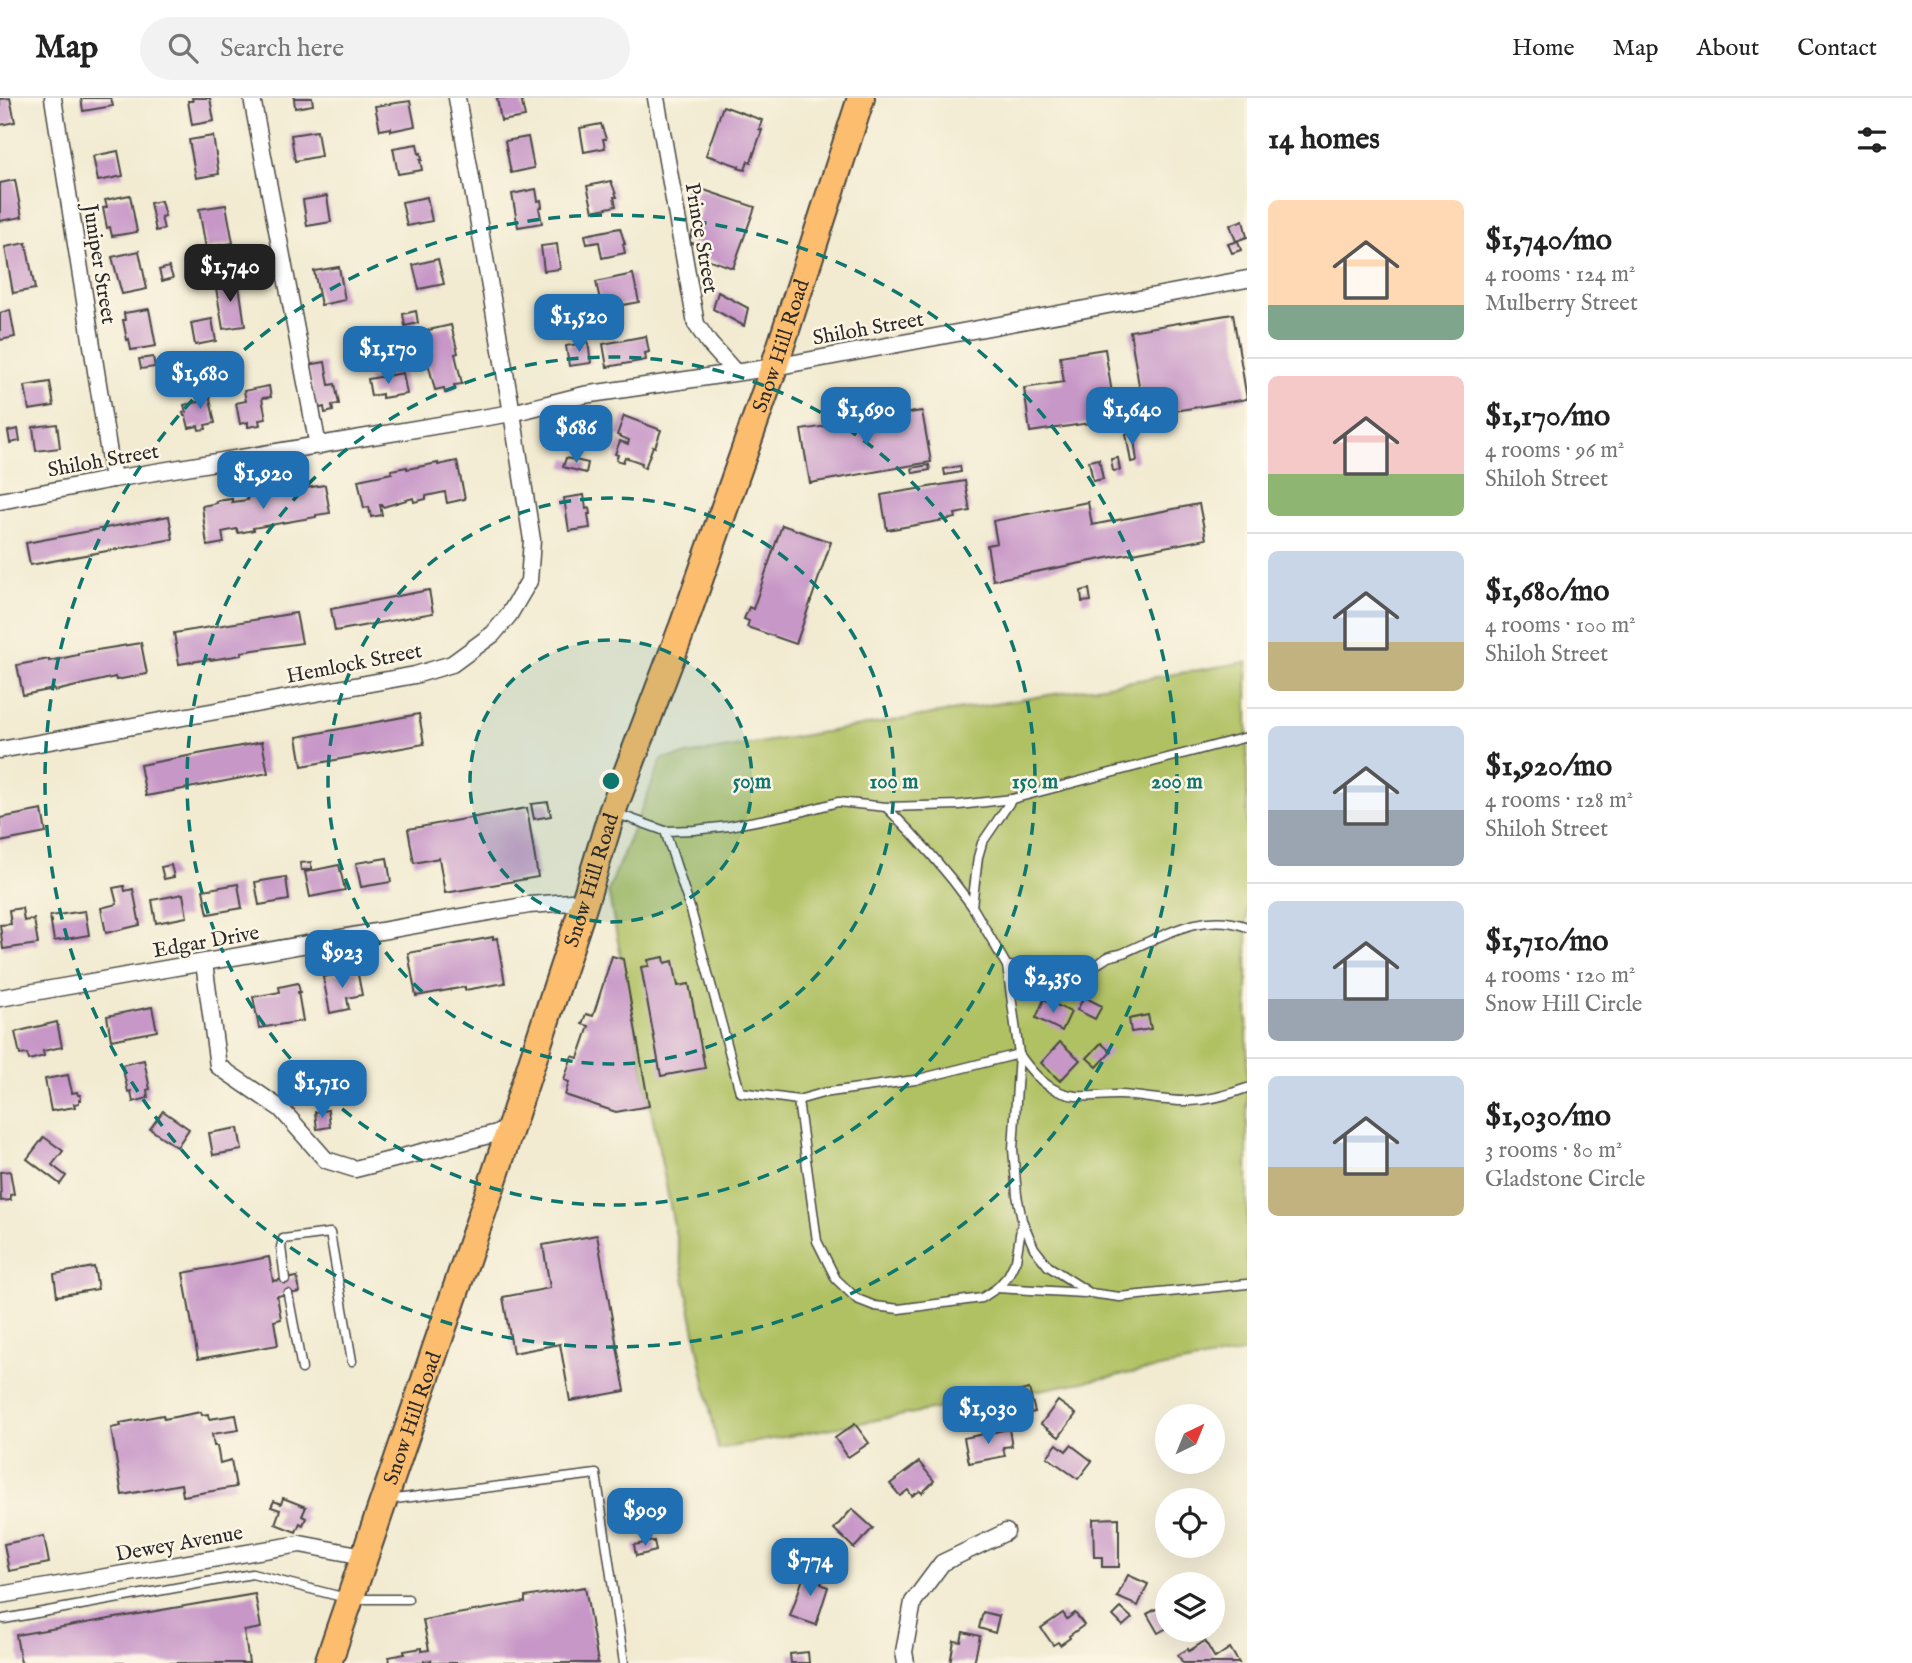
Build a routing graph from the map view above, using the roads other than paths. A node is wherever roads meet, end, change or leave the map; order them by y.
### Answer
1 (53, 98) edge
2 (252, 98) edge
3 (457, 98) edge
4 (656, 98) edge
5 (861, 98) edge
6 (1247, 279) edge
7 (774, 366) junction
8 (735, 372) junction
9 (512, 413) junction
10 (318, 446) junction
11 (113, 479) junction
12 (0, 501) edge
13 (1247, 737) edge
14 (0, 750) edge
15 (1012, 799) junction
16 (886, 807) junction
17 (612, 812) junction
18 (665, 831) junction
19 (585, 901) junction
20 (972, 906) junction
21 (1247, 927) edge
22 (204, 963) junction
23 (1007, 966) junction
24 (0, 998) edge
25 (1018, 1054) junction
26 (1247, 1088) edge
27 (798, 1100) junction
28 (509, 1130) junction
29 (1022, 1220) junction
30 (285, 1279) dead end
31 (1247, 1284) edge
32 (997, 1287) junction
33 (1090, 1293) junction
34 (288, 1294) dead end
35 (352, 1361) dead end
36 (302, 1369) dead end
37 (384, 1500) junction
38 (1006, 1532) dead end
39 (364, 1556) junction
40 (0, 1595) edge
41 (349, 1599) junction
42 (408, 1599) dead end
43 (4, 1619) dead end
44 (328, 1663) edge
45 (624, 1663) edge
46 (906, 1663) edge

1 - 11 street, Juniper Street
2 - 10 street
3 - 9 street, Hemlock Street
4 - 8 street, Prince Street
5 - 7 main road, Snow Hill Road
6 - 7 street, Shiloh Street
7 - 8 street, Shiloh Street
7 - 17 main road, Snow Hill Road
8 - 9 street, Shiloh Street
9 - 10 street, Shiloh Street
9 - 14 street, Hemlock Street
10 - 11 street, Shiloh Street
11 - 12 street, Shiloh Street
13 - 15 lane
15 - 16 lane
15 - 20 lane
16 - 18 lane
16 - 20 lane
17 - 18 lane
17 - 19 main road, Snow Hill Road
18 - 27 lane
19 - 22 street, Edgar Drive
19 - 28 main road, Snow Hill Road
20 - 23 lane
21 - 23 lane
22 - 24 street, Edgar Drive
22 - 28 street
23 - 25 lane
25 - 26 lane
25 - 27 lane
25 - 29 lane
27 - 32 lane
28 - 37 main road, Snow Hill Road
29 - 32 lane
29 - 33 lane
30 - 35 lane
31 - 33 lane
32 - 33 lane
34 - 36 lane
37 - 39 main road, Snow Hill Road
37 - 45 lane
38 - 46 street
39 - 40 street, Dewey Avenue
39 - 41 main road, Snow Hill Road
41 - 42 lane
41 - 43 lane
41 - 44 main road, Snow Hill Road

